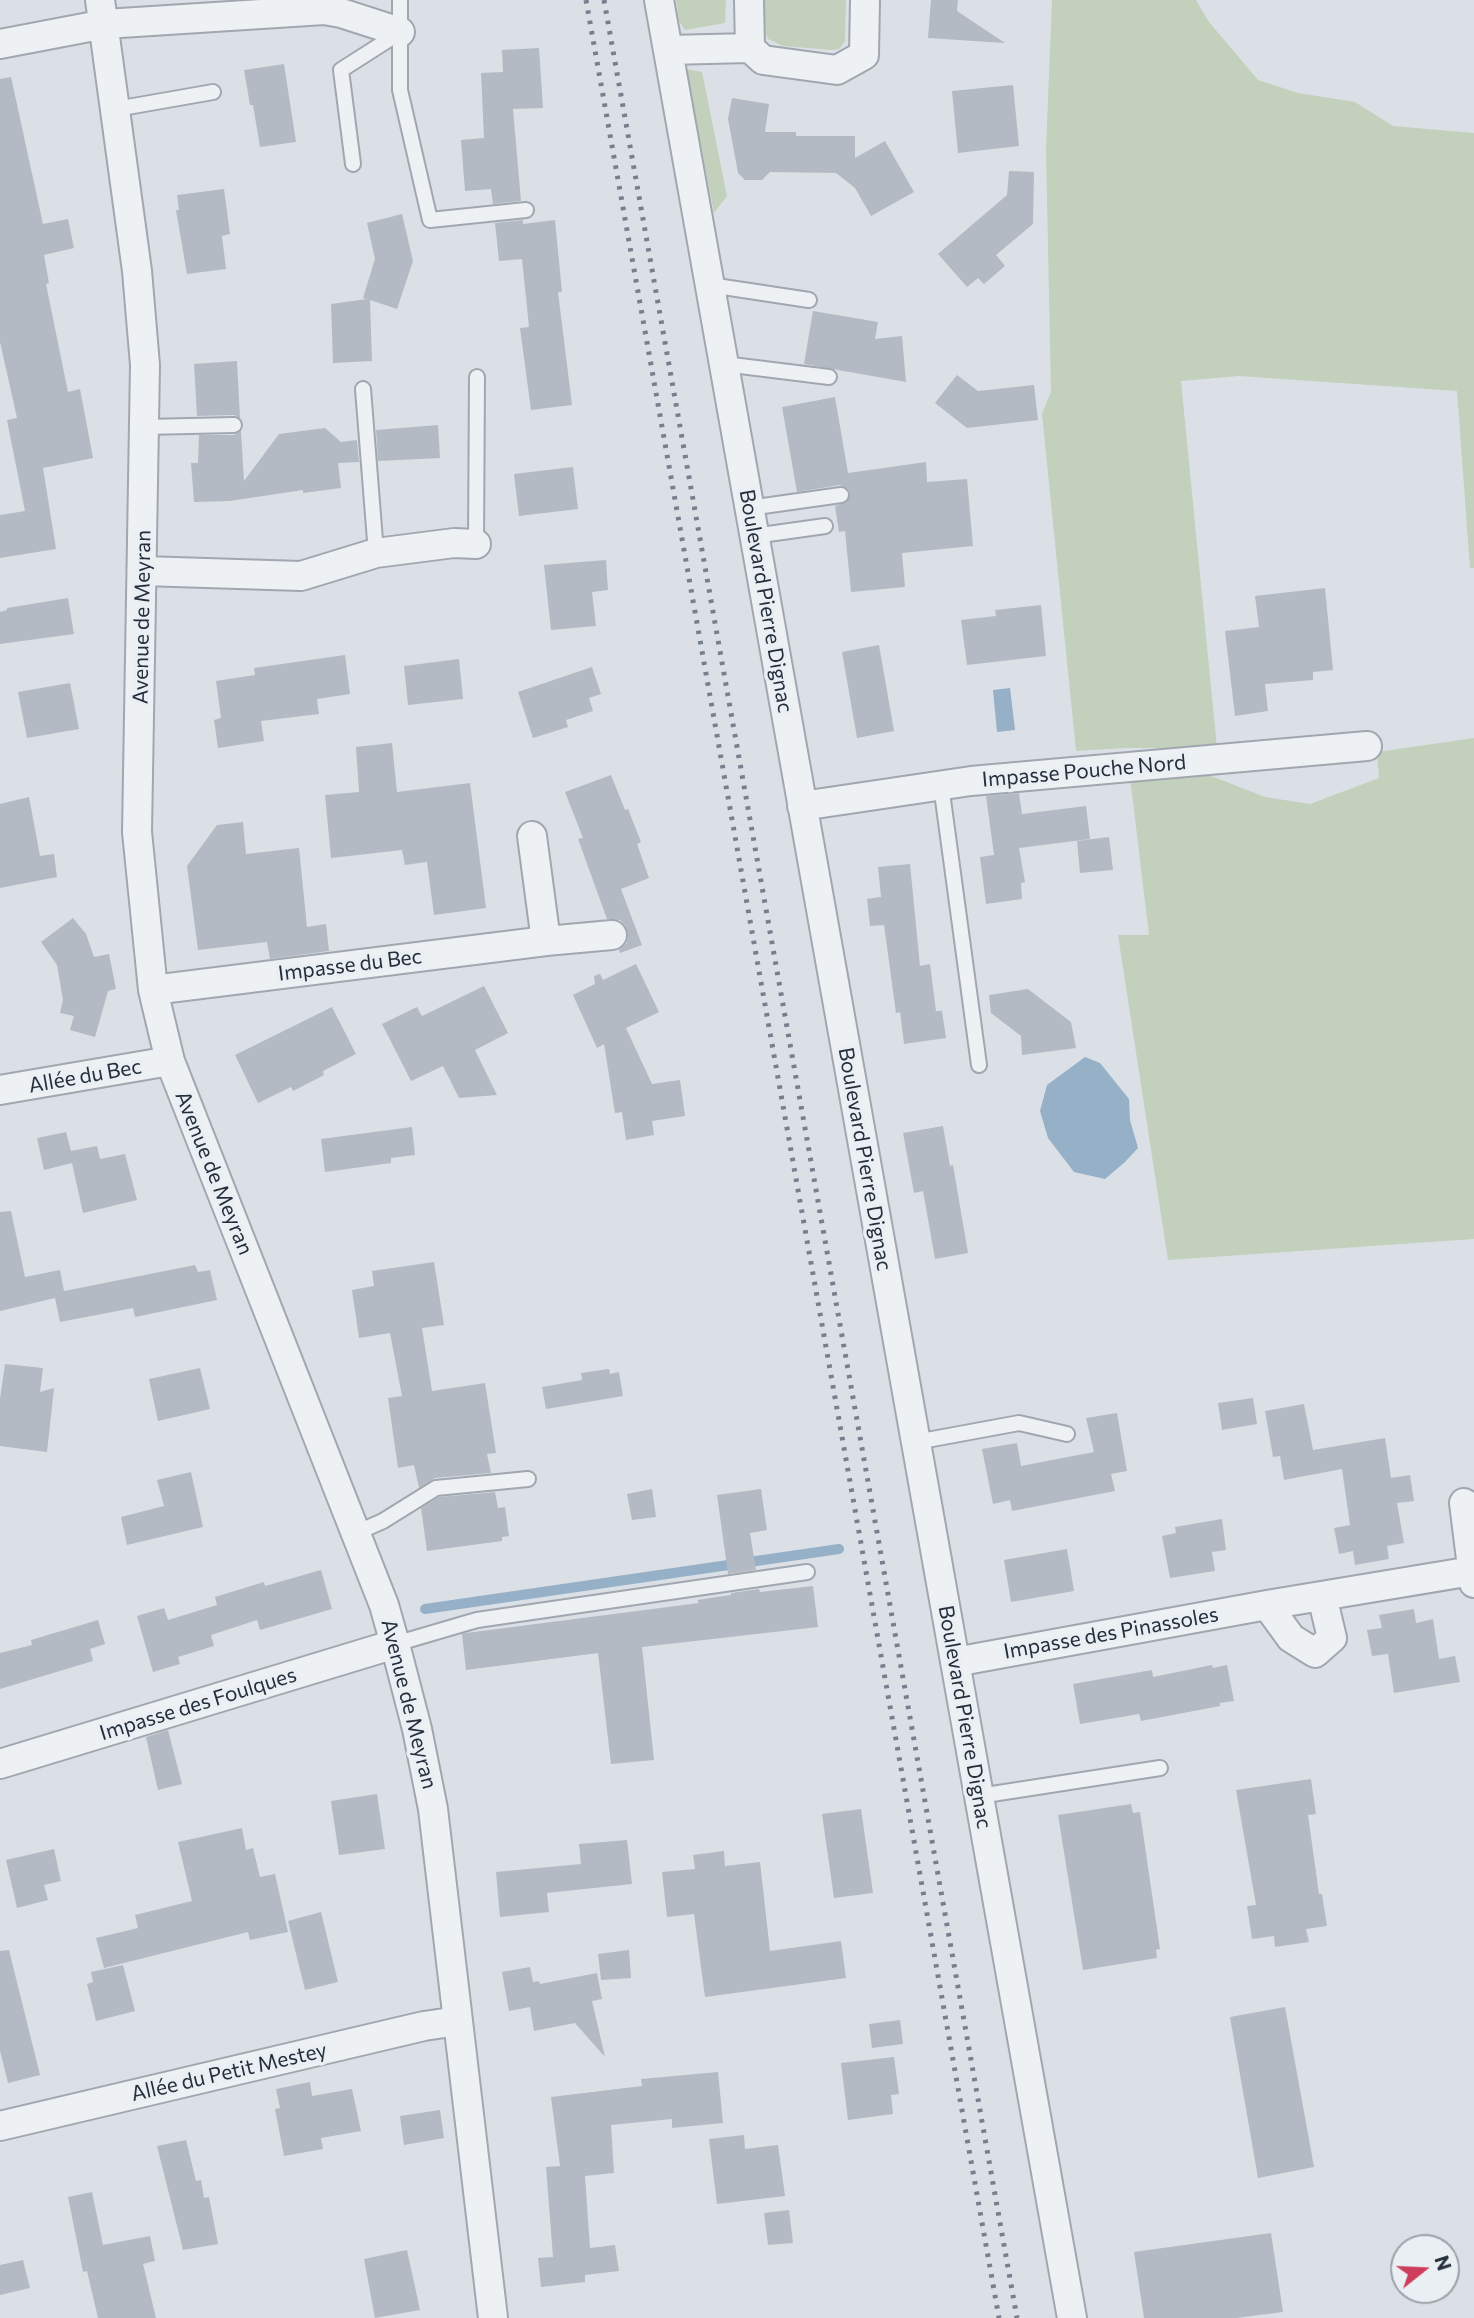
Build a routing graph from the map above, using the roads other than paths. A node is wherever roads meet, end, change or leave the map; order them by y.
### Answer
1 (400, 0) edge
2 (659, 0) edge
3 (749, 0) edge
4 (865, 0) edge
5 (102, 12) edge
6 (400, 32) junction
7 (0, 44) edge
8 (750, 48) junction
9 (668, 50) junction
10 (213, 92) dead end
11 (116, 109) junction
12 (353, 164) dead end
13 (526, 210) dead end
14 (710, 285) junction
15 (809, 300) dead end
16 (724, 364) junction
17 (477, 377) dead end
18 (829, 377) dead end
19 (363, 389) dead end
20 (234, 425) dead end
21 (145, 427) junction
22 (841, 495) dead end
23 (749, 508) junction
24 (825, 526) dead end
25 (754, 536) junction
26 (476, 544) joint
27 (376, 552) junction
28 (143, 571) junction
29 (1367, 746) dead end
30 (941, 785) junction
31 (802, 806) junction
32 (532, 836) dead end
33 (612, 935) dead end
34 (546, 941) junction
35 (153, 989) junction
36 (170, 1061) junction
37 (979, 1065) dead end
38 (0, 1090) edge
39 (1067, 1434) dead end
40 (916, 1442) junction
41 (528, 1479) dead end
42 (1464, 1503) dead end
43 (356, 1533) junction
44 (807, 1572) dead end
45 (1473, 1577) edge
46 (1322, 1596) junction
47 (1266, 1605) junction
48 (395, 1644) junction
49 (955, 1662) junction
50 (0, 1765) edge
51 (1160, 1768) dead end
52 (979, 1796) junction
53 (458, 2021) junction
54 (0, 2126) edge
55 (493, 2318) edge
56 (1072, 2318) edge

1 - 6 lane
2 - 9 street, Boulevard Pierre Dignac
3 - 8 street
4 - 8 street
5 - 6 street
5 - 7 street
5 - 11 street, Avenue de Meyran
6 - 12 lane
6 - 13 lane
8 - 9 street
9 - 14 street, Boulevard Pierre Dignac
10 - 11 lane
11 - 21 street, Avenue de Meyran
14 - 15 lane
14 - 16 street, Boulevard Pierre Dignac
16 - 18 lane
16 - 23 street, Boulevard Pierre Dignac
17 - 26 lane
19 - 27 lane
20 - 21 lane
21 - 28 street, Avenue de Meyran
22 - 23 lane
23 - 25 street, Boulevard Pierre Dignac
24 - 25 lane
25 - 31 street, Boulevard Pierre Dignac
26 - 27 street
27 - 28 street
28 - 35 street, Avenue de Meyran
29 - 30 street, Impasse Pouche Nord
30 - 31 street, Impasse Pouche Nord
30 - 37 lane
31 - 40 street, Boulevard Pierre Dignac
32 - 34 street
33 - 34 street, Impasse du Bec
34 - 35 street, Impasse du Bec
35 - 36 street, Avenue de Meyran
36 - 38 street, Allée du Bec
36 - 43 street, Avenue de Meyran
39 - 40 lane
40 - 49 street, Boulevard Pierre Dignac
41 - 43 lane
42 - 45 street
43 - 48 street, Avenue de Meyran
44 - 48 lane
45 - 46 street, Impasse des Pinassoles
46 - 47 street, Impasse des Pinassoles
46 - 47 street
47 - 49 street, Impasse des Pinassoles
48 - 50 street, Impasse des Foulques
48 - 53 street, Avenue de Meyran
49 - 52 street, Boulevard Pierre Dignac
51 - 52 lane
52 - 56 street, Boulevard Pierre Dignac
53 - 54 street, Allée du Petit Mestey
53 - 55 street, Avenue de Meyran

